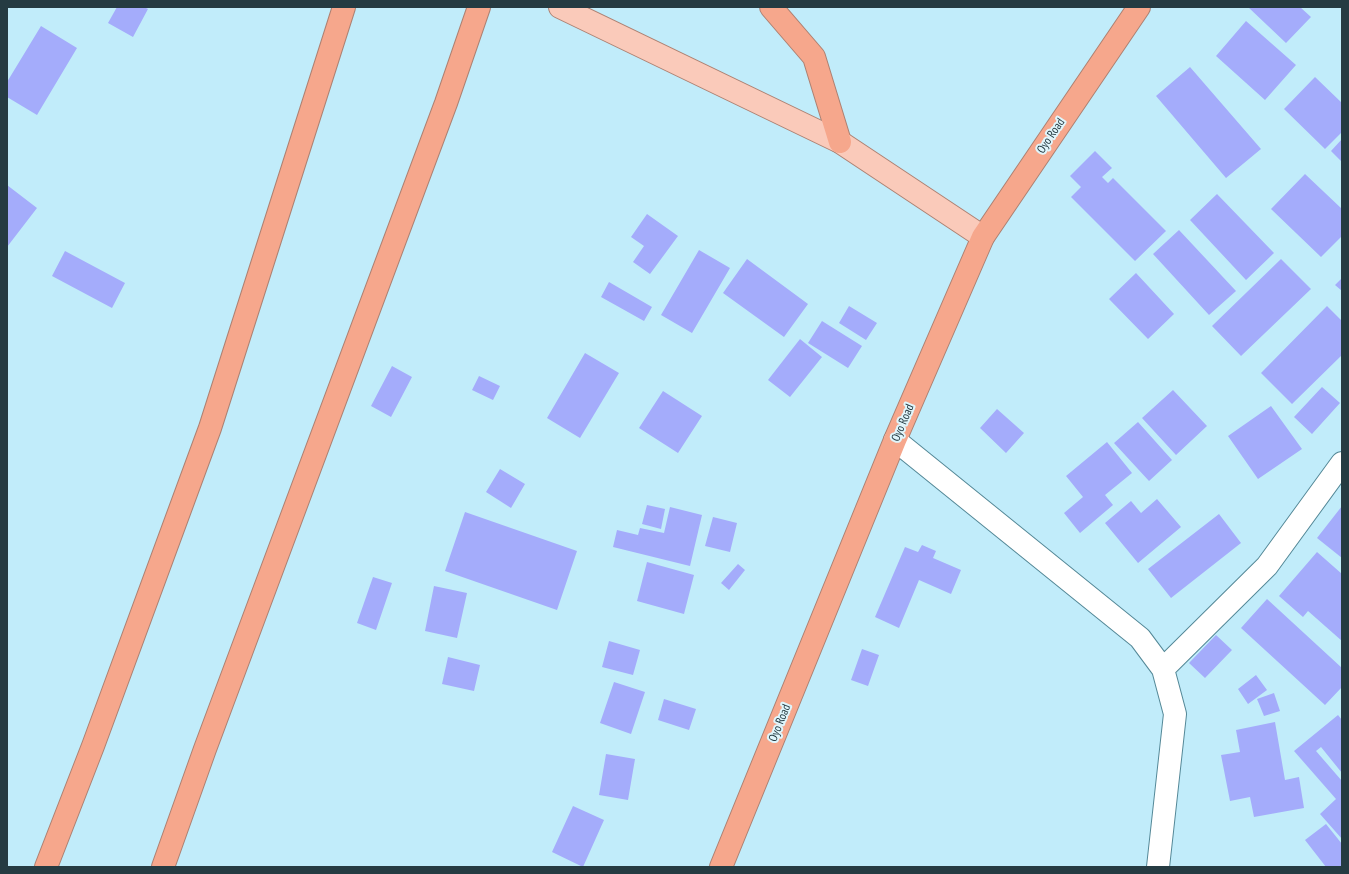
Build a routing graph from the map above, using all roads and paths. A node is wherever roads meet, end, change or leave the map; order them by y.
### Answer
1 (344, 7) edge
2 (479, 7) edge
3 (560, 7) edge
4 (771, 7) edge
5 (1139, 7) edge
6 (840, 142) junction
7 (983, 237) junction
8 (895, 440) junction
9 (1342, 463) edge
10 (1163, 669) junction
11 (46, 867) edge
12 (163, 867) edge
13 (721, 867) edge
14 (1158, 867) edge

1 - 11 highway
2 - 12 highway
3 - 6 main road
4 - 6 highway
5 - 7 highway, Oyo Road
6 - 7 main road
7 - 8 highway, Oyo Road
8 - 10 street
8 - 13 highway, Oyo Road
9 - 10 street
10 - 14 street

